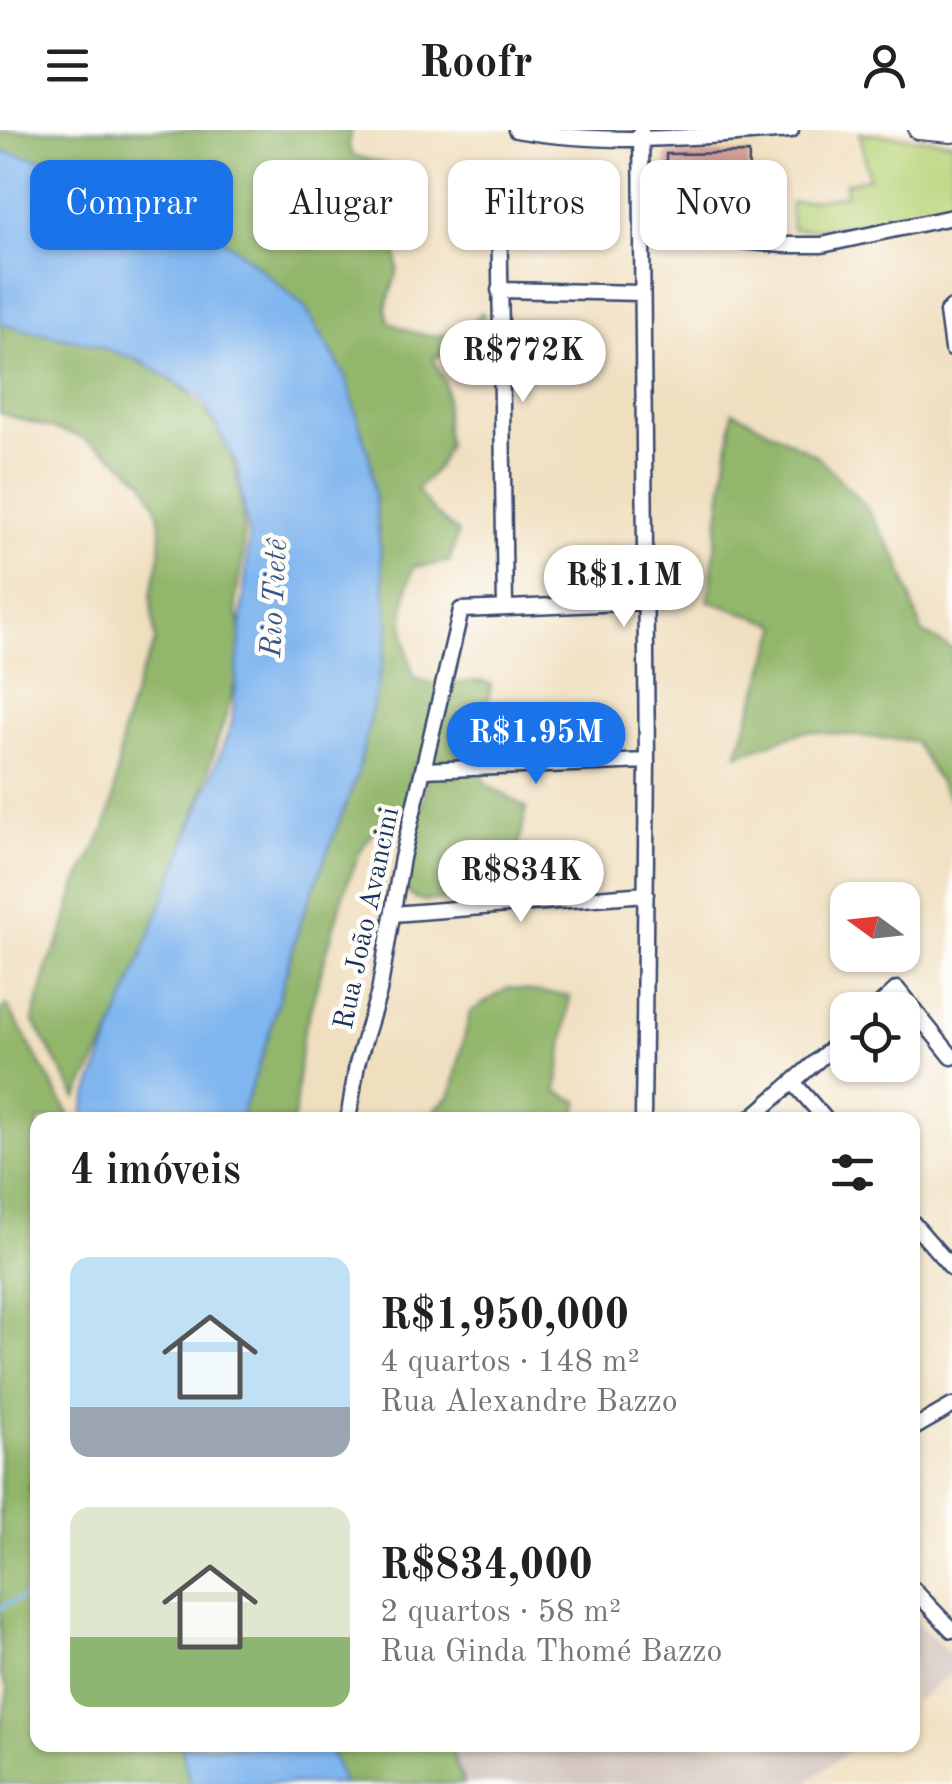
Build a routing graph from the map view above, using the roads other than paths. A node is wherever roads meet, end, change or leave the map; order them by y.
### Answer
1 (516, 130) edge
2 (791, 130) edge
3 (918, 130) edge
4 (952, 132) edge
5 (712, 133) edge
6 (641, 135) edge
7 (641, 160) edge
8 (952, 216) edge
9 (787, 245) edge
10 (499, 250) edge
11 (642, 250) edge
12 (499, 290) junction
13 (642, 293) junction
14 (950, 309) edge
15 (952, 349) edge
16 (645, 602) junction
17 (505, 608) junction
18 (646, 761) junction
19 (424, 770) junction
20 (646, 894) junction
21 (393, 914) junction
22 (920, 1017) edge
23 (830, 1050) edge
24 (952, 1057) edge
25 (794, 1082) junction
26 (349, 1112) edge
27 (643, 1112) edge
28 (758, 1112) edge
29 (819, 1112) edge
30 (920, 1231) edge
31 (952, 1268) edge
32 (952, 1406) edge
33 (920, 1424) edge
34 (920, 1596) edge
35 (952, 1630) edge

1 - 6 street
2 - 5 street
3 - 4 street
5 - 6 street
6 - 7 street
8 - 9 street
10 - 12 street
11 - 13 street
12 - 13 street
12 - 17 street
13 - 16 street
14 - 15 street
16 - 17 street
16 - 18 street
17 - 19 street, Rua João Avancini
18 - 19 street
18 - 20 street
19 - 21 street, Rua João Avancini
20 - 21 street
20 - 27 street
21 - 26 street, Rua João Avancini
22 - 24 street
23 - 25 street
25 - 28 street
25 - 29 street
30 - 31 street
32 - 33 street
34 - 35 street

